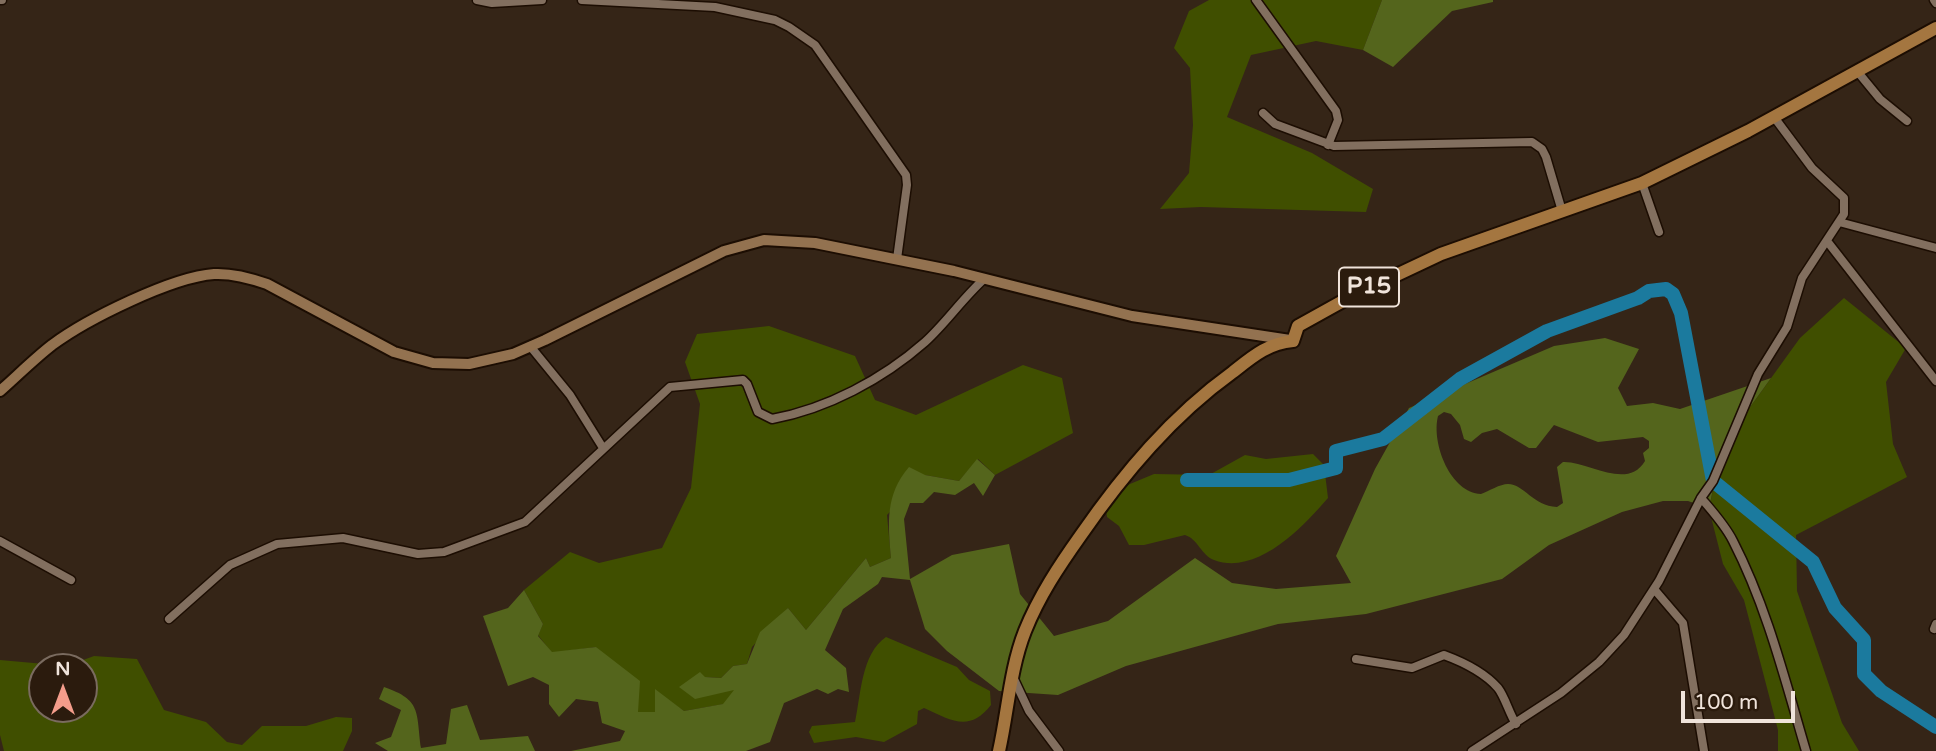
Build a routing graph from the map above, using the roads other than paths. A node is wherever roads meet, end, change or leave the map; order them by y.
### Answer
1 (477, 0) edge
2 (542, 0) edge
3 (582, 0) edge
4 (1256, 0) edge
5 (1936, 27) edge
6 (1857, 71) junction
7 (1263, 113) dead end
8 (1774, 117) junction
9 (1907, 121) dead end
10 (1328, 145) junction
11 (1643, 183) junction
12 (1562, 211) junction
13 (1839, 222) junction
14 (1659, 232) dead end
15 (1828, 241) junction
16 (1936, 248) edge
17 (897, 259) junction
18 (984, 279) junction
19 (1293, 341) junction
20 (530, 346) junction
21 (1936, 381) edge
22 (0, 391) edge
23 (603, 448) junction
24 (1700, 498) junction
25 (0, 541) edge
26 (71, 580) dead end
27 (1654, 589) junction
28 (169, 620) dead end
29 (1356, 659) dead end
30 (1013, 675) junction
31 (1516, 724) junction
32 (999, 751) edge
33 (1059, 751) edge
34 (1472, 751) edge
35 (1704, 751) edge
36 (1806, 751) edge

1 - 2 street
3 - 17 street
4 - 10 street
5 - 6 main road, P15
6 - 8 main road, P15
6 - 9 street
7 - 10 street
8 - 11 main road, P15
8 - 13 street
10 - 12 street
11 - 12 main road, P15
11 - 14 street
12 - 19 main road, P15
13 - 15 street
13 - 16 street
15 - 21 street
15 - 24 street
17 - 18 street
17 - 20 street
18 - 19 street
18 - 23 street
19 - 30 main road, P15
20 - 22 street
20 - 23 street
23 - 28 street
24 - 27 street
24 - 36 street
25 - 26 street
27 - 31 street
27 - 35 street
29 - 31 street
30 - 32 main road, P15
30 - 33 street
31 - 34 street

